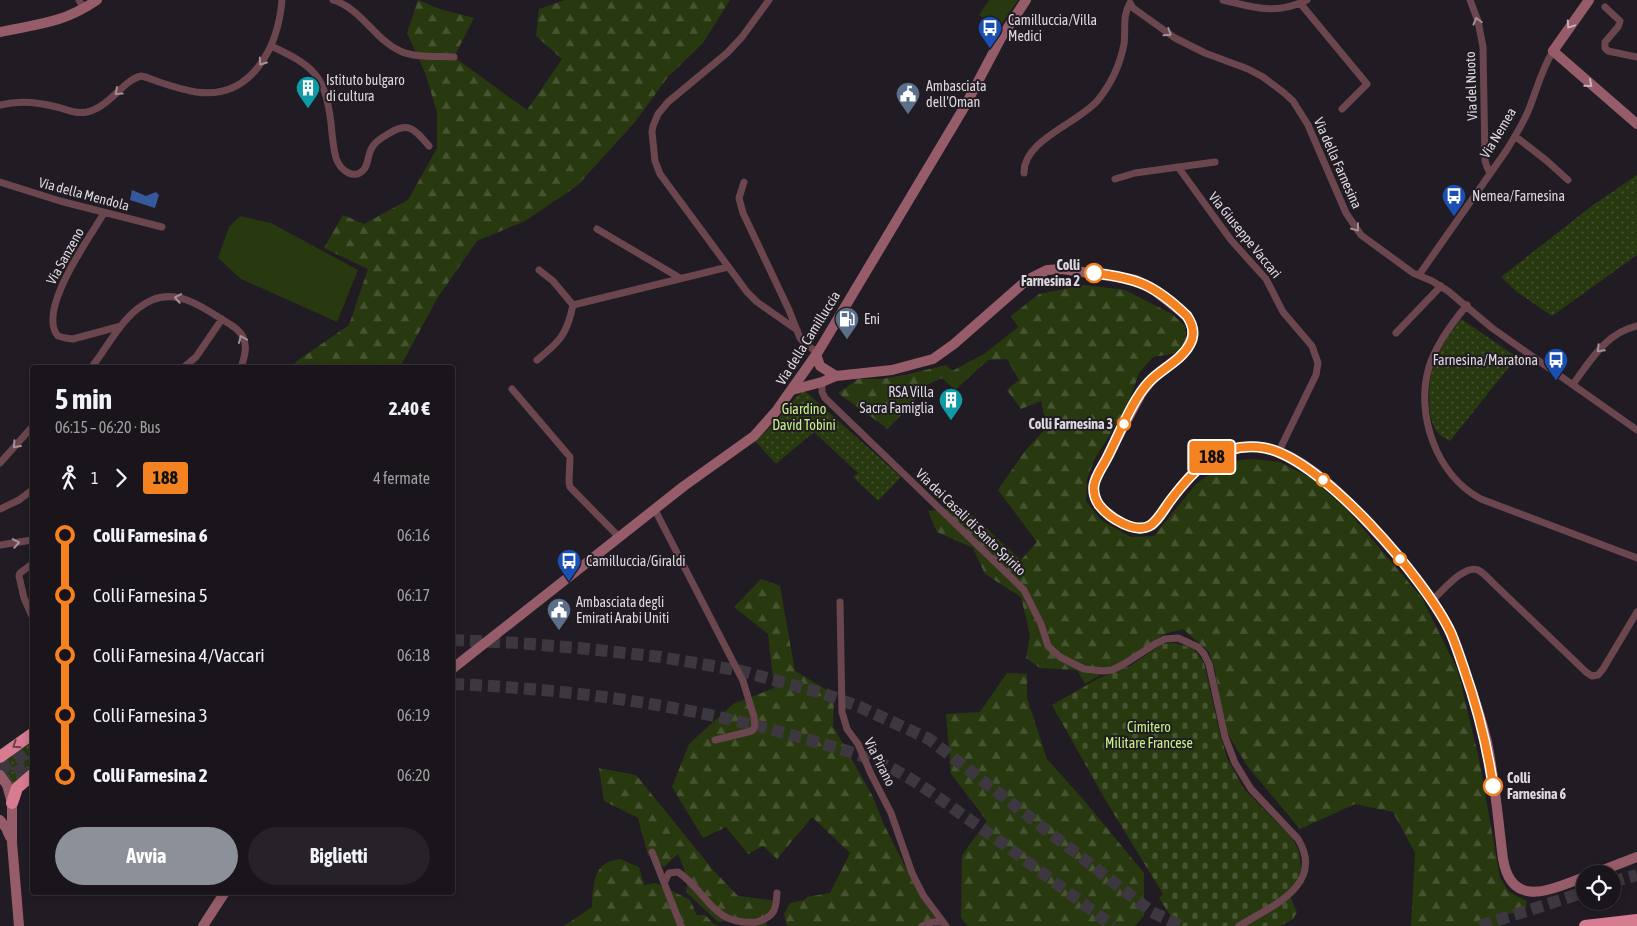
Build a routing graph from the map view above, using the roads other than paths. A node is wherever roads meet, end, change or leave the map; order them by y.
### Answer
1 (97, 0) edge
2 (282, 0) edge
3 (333, 0) edge
4 (769, 0) edge
5 (1026, 0) edge
6 (1224, 0) edge
7 (1470, 0) edge
8 (1589, 0) edge
9 (1130, 2) edge
10 (1304, 2) edge
11 (82, 4) edge
12 (1605, 7) dead end
13 (0, 32) edge
14 (271, 46) junction
15 (1553, 51) junction
16 (454, 57) dead end
17 (1637, 57) edge
18 (0, 105) edge
19 (1342, 109) dead end
20 (1637, 124) edge
21 (1515, 136) junction
22 (429, 146) dead end
23 (1215, 162) dead end
24 (1178, 167) junction
25 (1024, 173) dead end
26 (1490, 173) junction
27 (1115, 179) dead end
28 (1568, 180) dead end
29 (0, 182) edge
30 (744, 182) dead end
31 (104, 213) junction
32 (162, 228) dead end
33 (598, 230) dead end
34 (728, 267) junction
35 (539, 270) dead end
36 (1419, 275) junction
37 (680, 278) junction
38 (1442, 286) junction
39 (573, 305) junction
40 (1467, 305) junction
41 (222, 319) junction
42 (121, 326) junction
43 (1637, 326) edge
44 (797, 330) junction
45 (1396, 333) dead end
46 (817, 353) junction
47 (537, 360) dead end
48 (94, 365) edge
49 (187, 365) edge
50 (242, 365) edge
51 (836, 376) junction
52 (822, 382) junction
53 (1573, 384) junction
54 (512, 389) dead end
55 (792, 390) junction
56 (30, 429) edge
57 (1637, 430) edge
58 (1279, 451) junction
59 (0, 463) edge
60 (30, 492) edge
61 (0, 509) edge
62 (655, 510) junction
63 (620, 538) junction
64 (30, 540) edge
65 (0, 545) edge
66 (1637, 558) edge
67 (30, 565) edge
68 (1432, 600) junction
69 (840, 602) dead end
70 (30, 612) edge
71 (1637, 612) edge
72 (455, 667) edge
73 (30, 735) edge
74 (715, 740) dead end
75 (0, 757) edge
76 (0, 775) edge
77 (30, 776) edge
78 (12, 810) junction
79 (0, 820) edge
80 (12, 843) junction
81 (652, 852) dead end
82 (1637, 857) edge
83 (1616, 865) edge
84 (1576, 880) edge
85 (664, 883) junction
86 (777, 893) dead end
87 (223, 895) edge
88 (1637, 920) edge
89 (944, 924) edge
90 (19, 926) edge
91 (203, 926) edge
92 (681, 926) edge
93 (922, 926) edge
94 (1239, 926) edge
95 (1585, 926) edge

1 - 11 street
2 - 14 street
3 - 16 street
4 - 34 street
5 - 46 street, Via della Camilluccia
6 - 10 street
26 -> 7 street, Via del Nuoto
8 -> 15 street, Via Nemea
9 - 25 street
9 -> 36 street, Via della Farnesina
10 - 19 street
11 - 13 street
12 - 17 street
14 -> 18 street
14 - 22 street
15 -> 20 street
15 - 21 street, Via Nemea
21 - 26 street, Via Nemea
21 - 28 street
23 - 24 street
24 - 27 street
24 - 58 street, Via Giuseppe Vaccari
26 - 36 street, Via Nemea
29 - 31 street, Via della Mendola
30 - 44 street
31 - 32 street, Via della Mendola
31 - 42 street, Via Sanzeno
33 - 37 street
34 - 37 street
34 - 44 street
35 - 39 street
36 - 38 street, Via della Farnesina
37 - 39 street
38 - 40 street, Via della Farnesina
38 - 45 street
39 - 47 street
40 - 53 street
40 - 66 street
41 -> 42 street
41 - 49 street
50 -> 41 street
42 - 48 street
43 -> 53 street
44 - 46 street
46 - 51 street
46 - 55 street, Via della Camilluccia
51 - 52 street
51 - 58 street
52 - 55 street
52 - 94 street, Via dei Casali di Santo Spirito
53 - 57 street
54 - 63 street
55 - 62 street, Via della Camilluccia
56 -> 59 street
58 - 68 street
60 - 61 street
62 - 63 street, Via della Camilluccia
62 - 74 street
63 - 72 street, Via della Camilluccia
65 -> 64 street
67 - 70 street
68 - 71 street
68 - 84 street
69 - 89 street, Via Pirano
73 -> 75 highway
76 - 78 street
77 - 78 highway
78 - 79 street
78 - 80 street
79 - 80 street
80 - 90 street
81 - 85 street
82 - 83 street
85 - 86 street
85 - 92 street
87 - 91 street
88 - 95 highway
89 - 93 street

